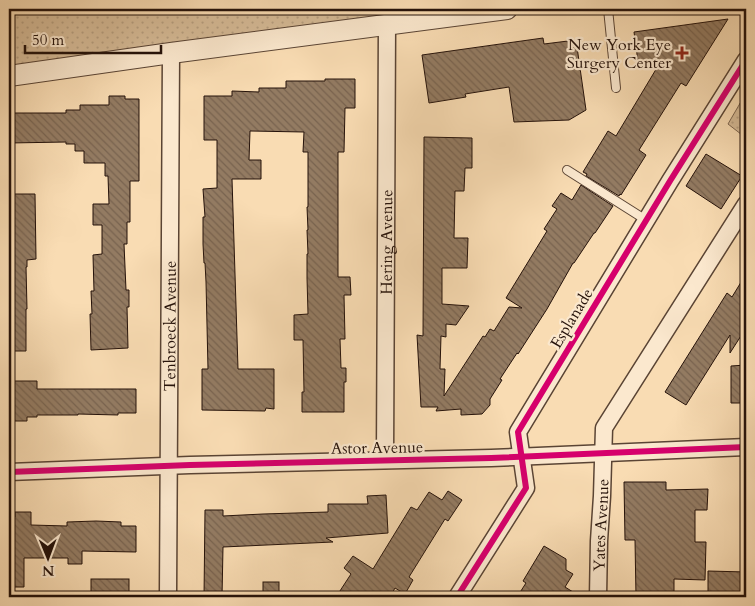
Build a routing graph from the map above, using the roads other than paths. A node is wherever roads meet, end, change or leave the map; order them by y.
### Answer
1 (507, 9) edge
2 (608, 9) edge
3 (387, 24) junction
4 (170, 53) junction
5 (746, 60) edge
6 (9, 76) edge
7 (616, 88) dead end
8 (567, 170) dead end
9 (746, 204) edge
10 (646, 220) junction
11 (746, 446) edge
12 (603, 453) junction
13 (522, 456) junction
14 (385, 460) junction
15 (169, 466) junction
16 (9, 472) edge
17 (168, 597) edge
18 (457, 597) edge
19 (598, 597) edge

1 - 3 street
2 - 7 lane
3 - 4 street
3 - 14 street, Hering Avenue
4 - 6 street
4 - 15 street, Tenbroeck Avenue
5 - 10 street, Esplanade
8 - 10 lane
9 - 12 street
10 - 13 street, Esplanade
11 - 12 street, Astor Avenue
12 - 13 street, Astor Avenue
12 - 19 street, Yates Avenue
13 - 14 street, Astor Avenue
13 - 18 street, Esplanade
14 - 15 street, Astor Avenue
15 - 16 street, Astor Avenue
15 - 17 street, Tenbroeck Avenue

